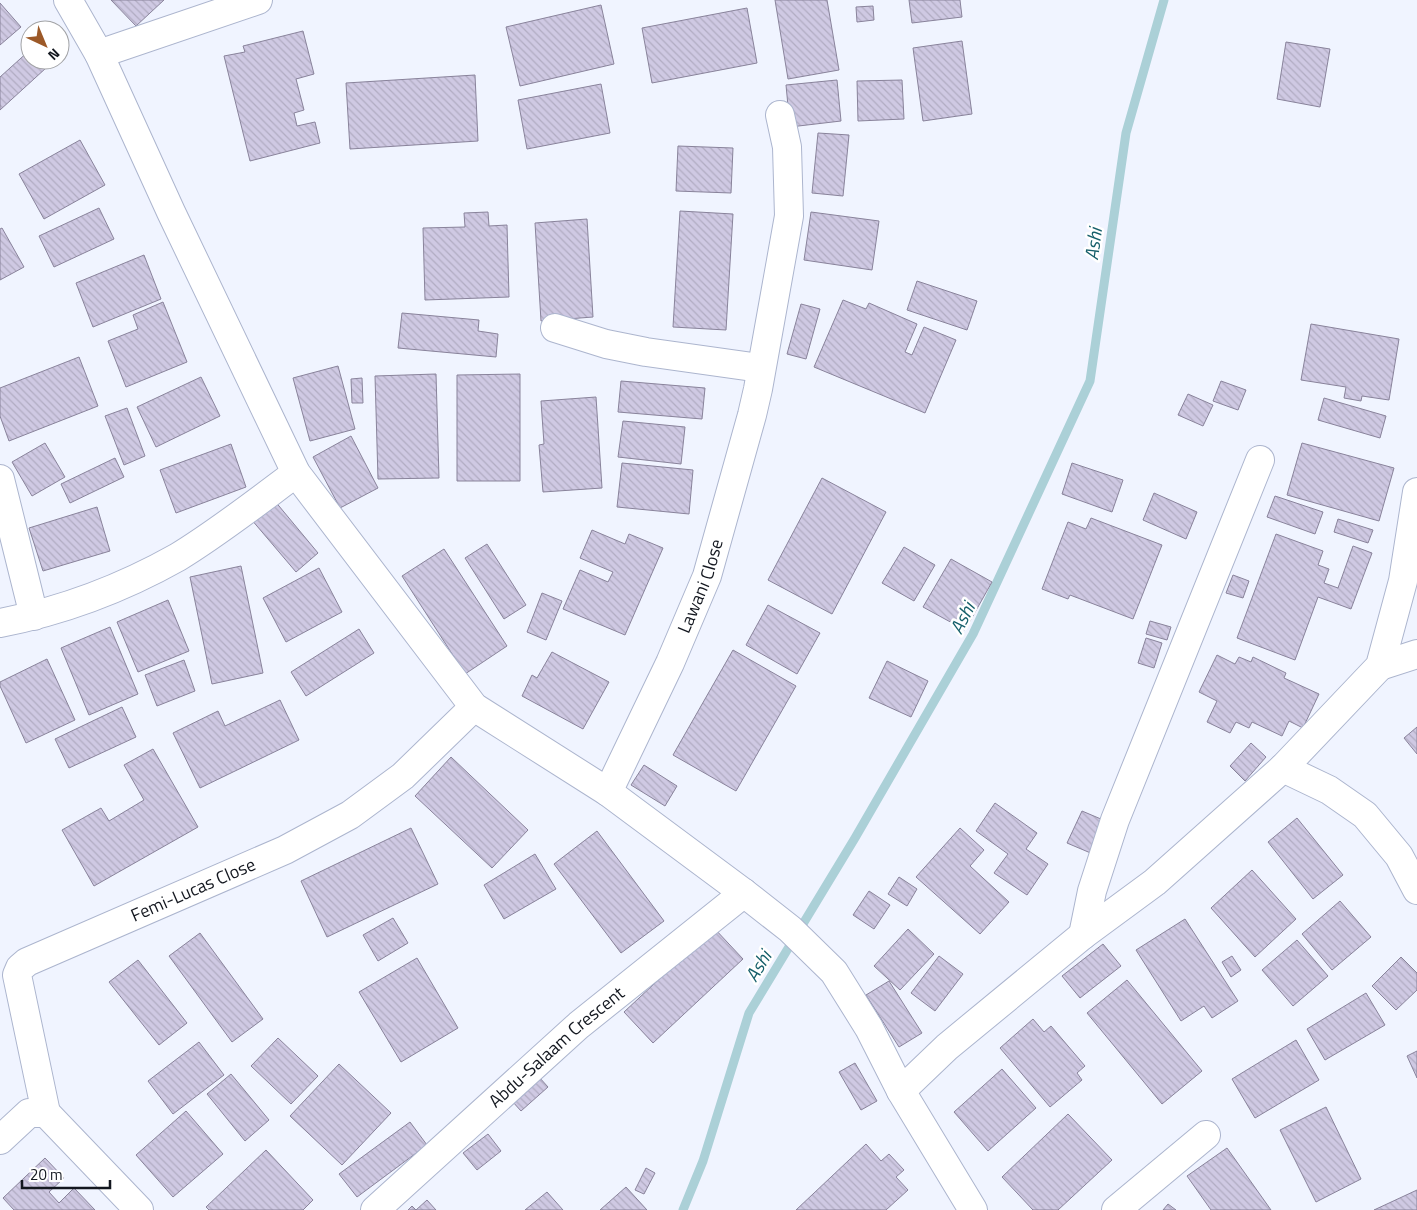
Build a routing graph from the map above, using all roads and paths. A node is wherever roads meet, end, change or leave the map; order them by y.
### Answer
1 (68, 0) edge
2 (258, 0) edge
3 (99, 54) junction
4 (780, 115) dead end
5 (555, 328) dead end
6 (760, 368) junction
7 (1260, 460) dead end
8 (296, 473) junction
9 (0, 479) edge
10 (1417, 492) edge
11 (34, 616) junction
12 (0, 623) edge
13 (1417, 654) edge
14 (1380, 666) junction
15 (474, 706) junction
16 (1283, 768) junction
17 (608, 792) junction
18 (1417, 890) edge
19 (744, 893) junction
20 (1084, 935) junction
21 (901, 1091) junction
22 (46, 1113) junction
23 (1206, 1135) dead end
24 (0, 1140) edge
25 (139, 1210) edge
26 (375, 1210) edge
27 (973, 1210) edge
28 (1116, 1210) edge

1 - 3 street
2 - 3 street
3 - 8 street
4 - 6 street, Lawani Close
5 - 6 street
6 - 17 street, Lawani Close
7 - 20 street
8 - 11 street
8 - 15 street
9 - 11 street
10 - 14 street
11 - 12 street
13 - 14 street
14 - 16 street
15 - 17 street
15 - 22 street, Femi-Lucas Close
16 - 18 street
16 - 20 street
17 - 19 street
19 - 21 street
19 - 26 street, Abdu-Salaam Crescent
20 - 21 street
21 - 27 street
22 - 24 street
22 - 25 street
23 - 28 street

